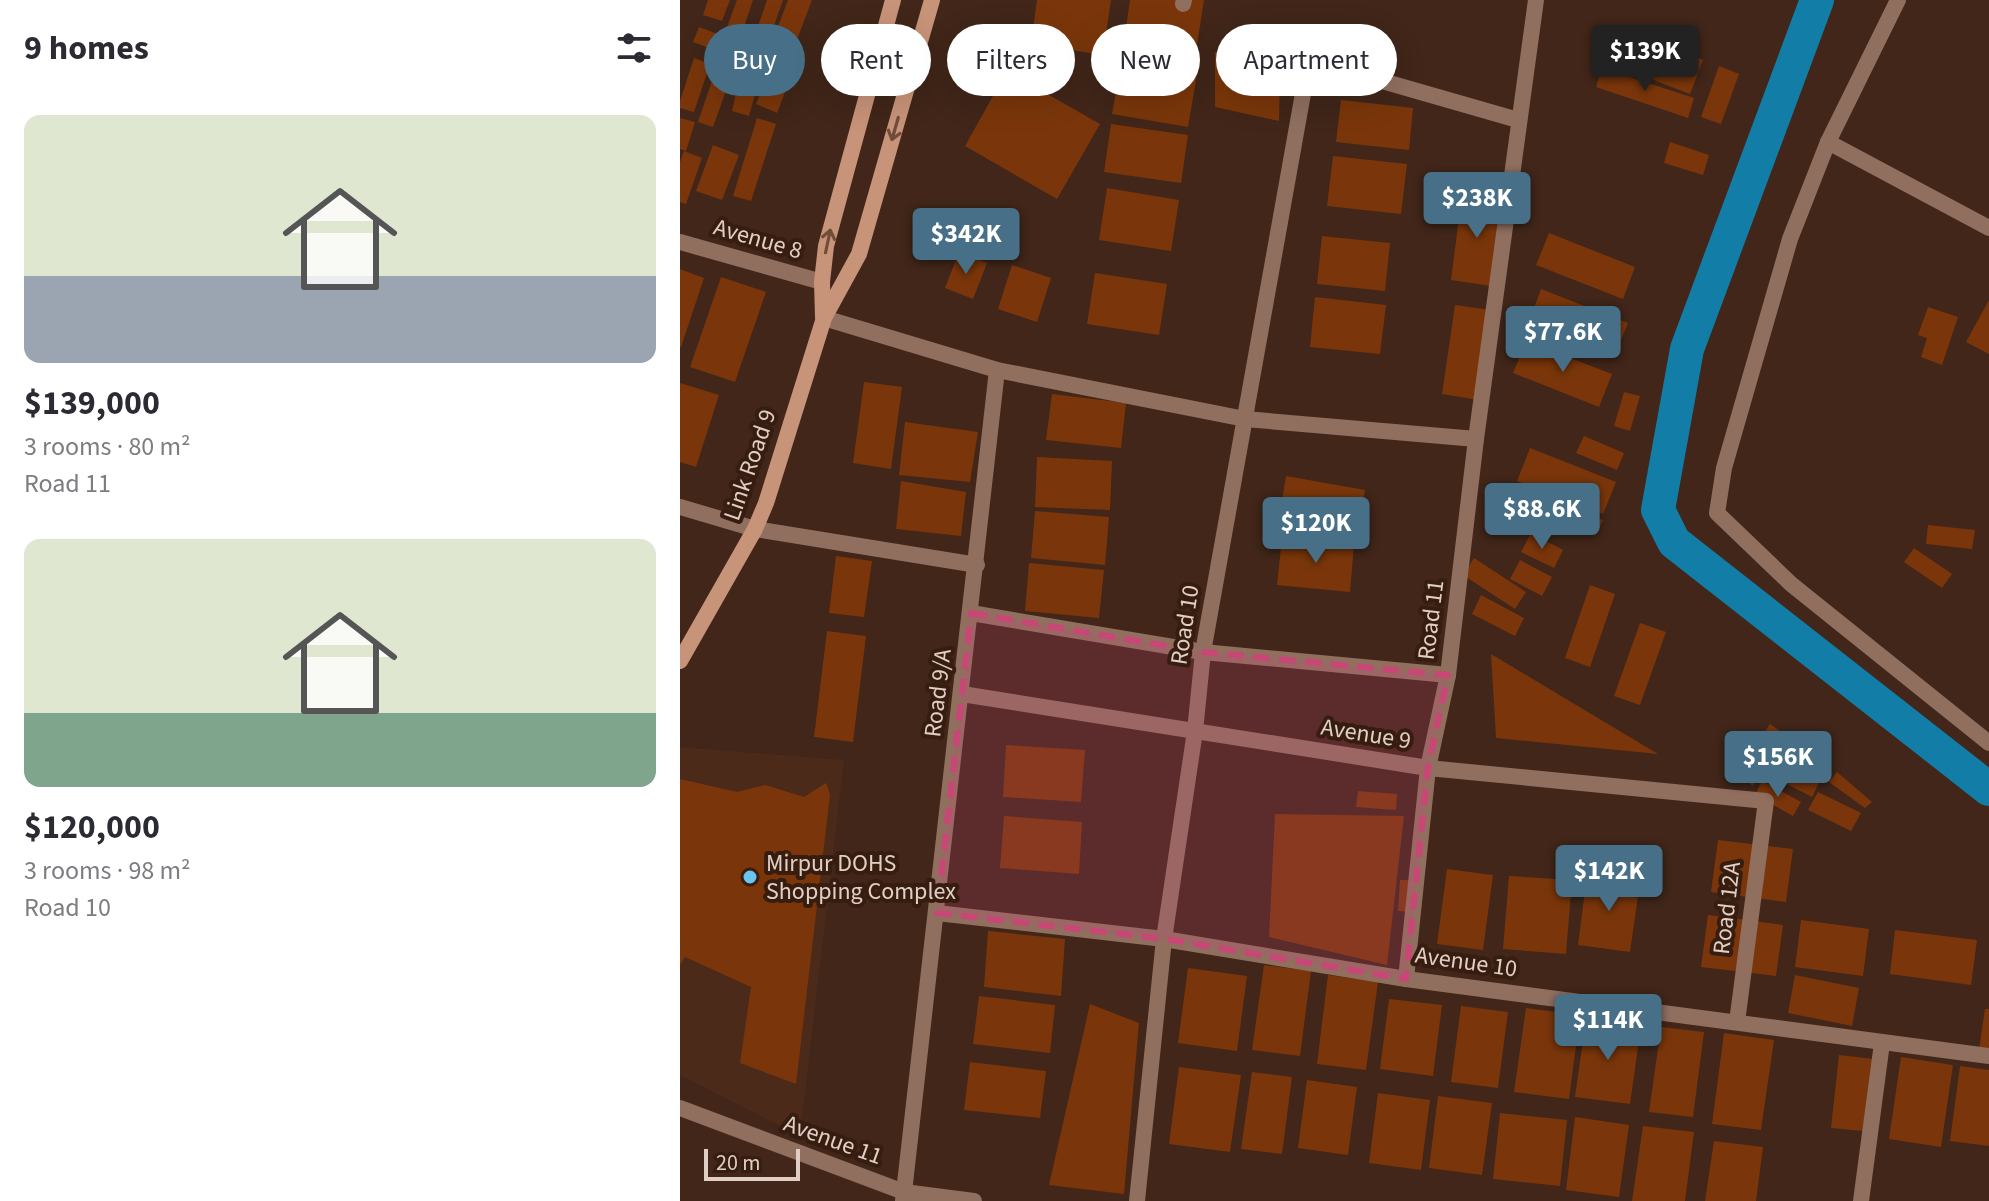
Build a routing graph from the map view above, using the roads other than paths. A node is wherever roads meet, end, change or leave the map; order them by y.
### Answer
1 (893, 0) edge
2 (932, 0) edge
3 (1536, 0) edge
4 (1898, 0) edge
5 (1518, 120) junction
6 (1828, 142) junction
7 (1989, 228) edge
8 (680, 242) edge
9 (822, 282) junction
10 (824, 318) junction
11 (997, 370) junction
12 (1245, 419) junction
13 (1476, 439) junction
14 (680, 507) edge
15 (755, 529) junction
16 (977, 565) junction
17 (971, 613) junction
18 (1203, 652) junction
19 (680, 661) edge
20 (1448, 675) junction
21 (962, 694) junction
22 (1195, 731) junction
23 (1989, 743) edge
24 (1428, 768) junction
25 (1766, 801) joint
26 (937, 913) junction
27 (1164, 939) junction
28 (1406, 979) junction
29 (1737, 1022) junction
30 (1882, 1043) junction
31 (1989, 1056) edge
32 (680, 1108) edge
33 (903, 1196) edge
34 (974, 1201) edge
35 (1137, 1201) edge
36 (1861, 1201) edge

9 -> 1 main road, Link Road 9
2 -> 10 main road, Link Road 9
3 - 5 street, Road 11
4 - 6 street
5 - 12 street, Road 10
5 - 13 street, Road 11
6 - 7 street
6 - 23 street
8 - 9 street, Avenue 8
9 - 10 main road, Link Road 9
10 - 11 street
10 - 15 main road, Link Road 9
11 - 12 street
11 - 16 street, Road 9/A
12 - 13 street
12 - 18 street, Road 10
13 - 20 street, Road 11
14 - 15 street
15 - 16 street
15 - 19 main road, Link Road 9
16 - 17 street, Road 9/A
17 - 18 street
17 - 21 street, Road 9/A
18 - 20 street
18 - 22 street, Road 10
20 - 24 street, Road 11
21 - 22 street, Avenue 9
21 - 26 street, Road 9/A
22 - 24 street, Avenue 9
22 - 27 street, Road 10
24 - 25 street, Avenue 9
24 - 28 street, Road 11
25 - 29 street, Road 12A
26 - 27 street, Avenue 10
26 - 33 street, Road 9/A
27 - 28 street, Avenue 10
27 - 35 street, Road 10
28 - 29 street, Avenue 10
29 - 30 street, Avenue 10
30 - 31 street, Avenue 10
30 - 36 street
32 - 33 street, Avenue 11
33 - 34 street, Avenue 11

